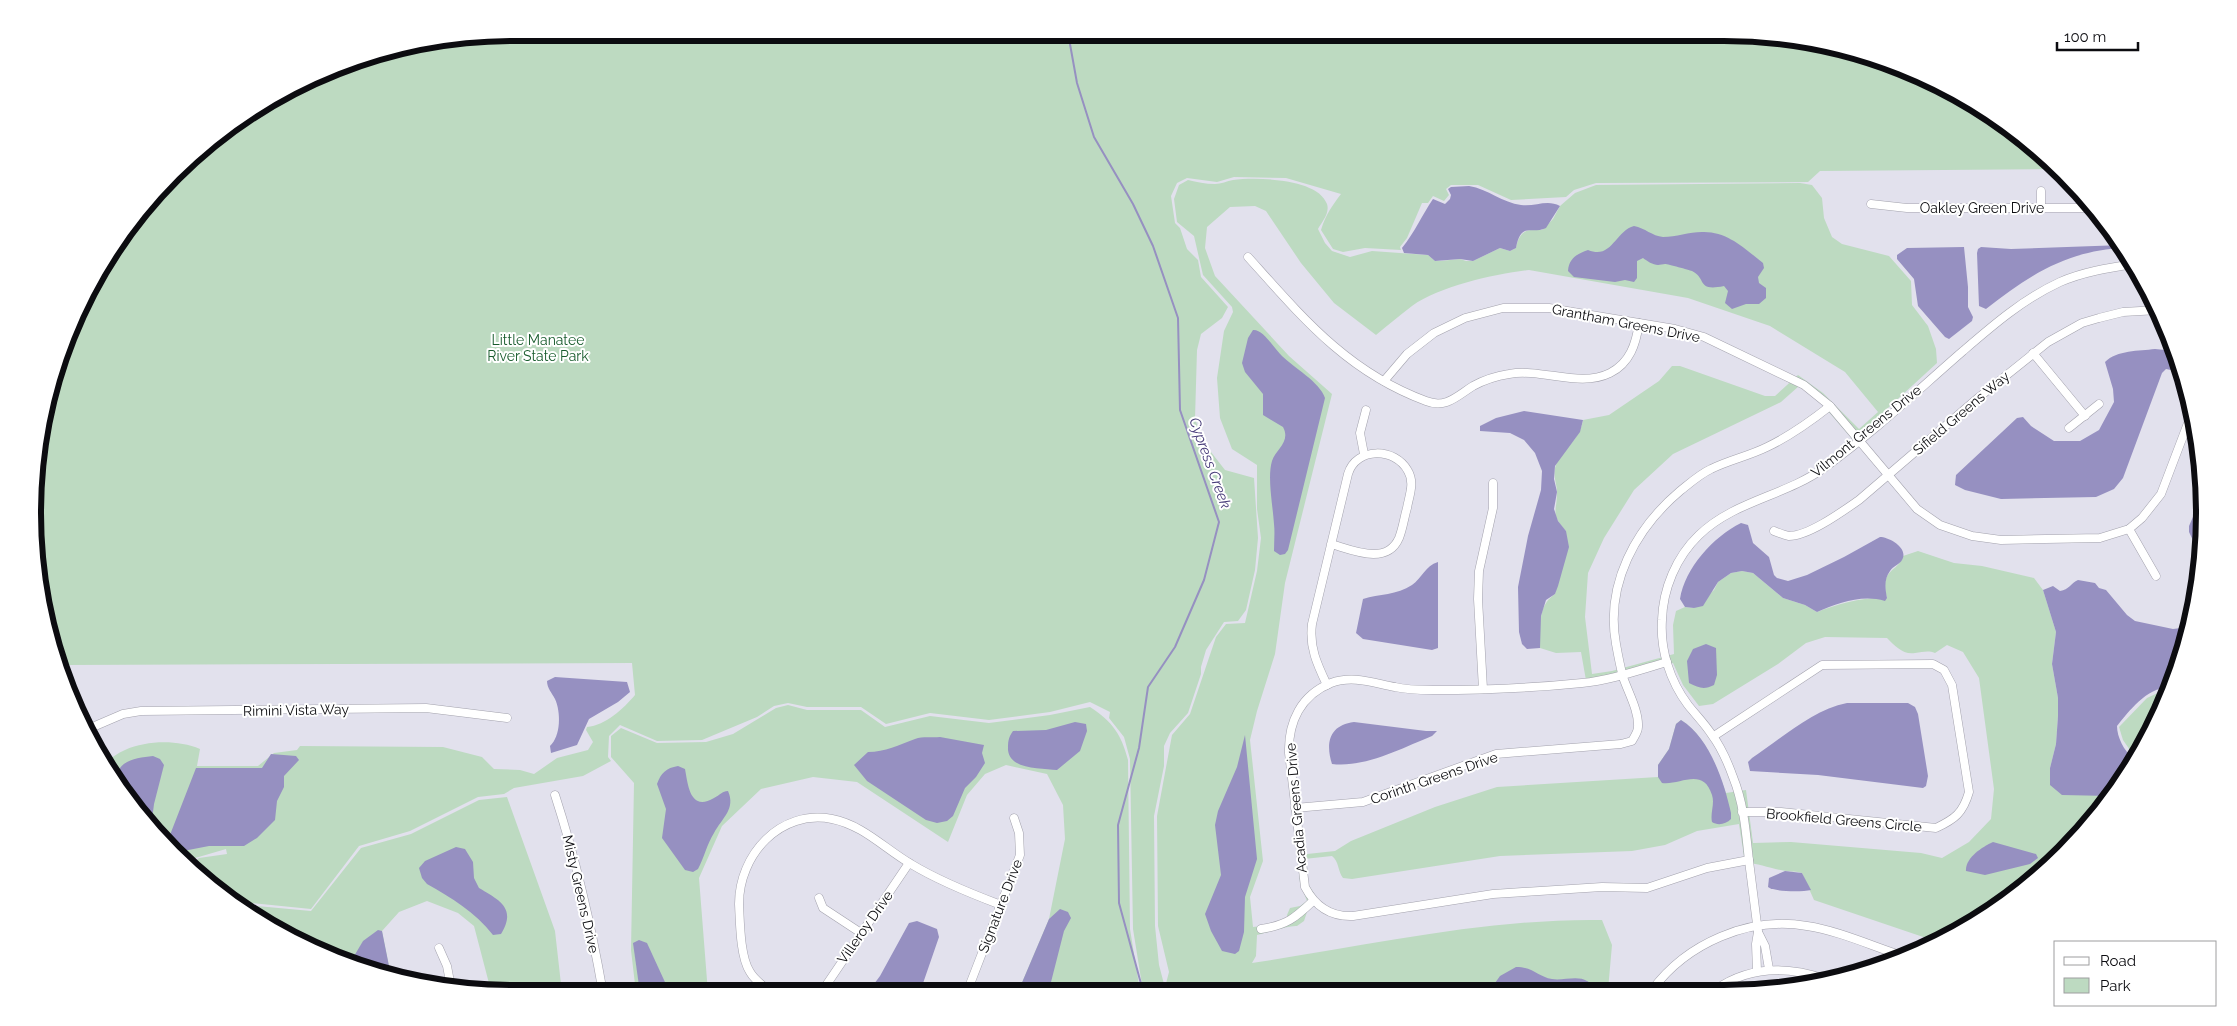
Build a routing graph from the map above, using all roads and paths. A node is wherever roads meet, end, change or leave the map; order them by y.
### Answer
1 (2041, 192) dead end
2 (1871, 204) dead end
3 (2041, 208) junction
4 (2084, 208) edge
5 (1248, 257) dead end
6 (2125, 266) edge
7 (2150, 310) edge
8 (1639, 323) junction
9 (2033, 353) junction
10 (1384, 381) junction
11 (2099, 404) dead end
12 (1830, 406) junction
13 (1366, 410) dead end
14 (2085, 416) junction
15 (2187, 423) edge
16 (2069, 428) dead end
17 (1858, 441) junction
18 (1364, 454) junction
19 (1888, 476) junction
20 (1493, 483) dead end
21 (2129, 529) junction
22 (1774, 531) dead end
23 (1331, 544) junction
24 (2156, 576) dead end
25 (1667, 662) junction
26 (1623, 674) junction
27 (1327, 685) junction
28 (1483, 689) junction
29 (506, 718) dead end
30 (93, 727) edge
31 (1714, 736) junction
32 (555, 795) dead end
33 (1295, 808) junction
34 (1742, 812) junction
35 (1014, 818) dead end
36 (1749, 860) junction
37 (909, 863) junction
38 (819, 898) dead end
39 (1313, 901) junction
40 (1001, 905) junction
41 (1261, 929) dead end
42 (1758, 929) junction
43 (861, 934) junction
44 (438, 948) dead end
45 (1893, 954) edge
46 (1769, 970) junction
47 (1757, 971) junction
48 (1815, 976) edge
49 (450, 981) edge
50 (602, 985) edge
51 (762, 985) edge
52 (827, 985) edge
53 (970, 985) edge
54 (1656, 985) edge
55 (1724, 985) edge

1 - 3 street
2 - 3 street, Oakley Green Drive
3 - 4 street, Oakley Green Drive
5 - 10 street
6 - 17 street, Vilmont Greens Drive
7 - 9 street, Sifield Greens Way
8 - 10 street, Grantham Greens Drive
8 - 10 street
8 - 12 street, Grantham Greens Drive
9 - 14 street
9 - 19 street, Sifield Greens Way
11 - 14 street
12 - 17 street, Grantham Greens Drive
12 - 26 street, Corinth Greens Drive
13 - 18 street
14 - 16 street
15 - 21 street
17 - 19 street, Grantham Greens Drive
17 - 25 street, Vilmont Greens Drive
18 - 23 street
18 - 23 street
19 - 21 street, Grantham Greens Drive
19 - 22 street, Sifield Greens Way
20 - 28 street
21 - 24 street
23 - 27 street
25 - 26 street, Acadia Greens Drive
25 - 31 street, Vilmont Greens Drive
26 - 28 street, Acadia Greens Drive
26 - 33 street, Corinth Greens Drive
27 - 28 street, Acadia Greens Drive
27 - 33 street, Acadia Greens Drive
29 - 30 street, Rimini Vista Way
31 - 34 street, Vilmont Greens Drive
31 - 34 street, Brookfield Greens Circle
32 - 50 street, Misty Greens Drive
33 - 39 street, Acadia Greens Drive
34 - 36 street, Vilmont Greens Drive
35 - 40 street, Signature Drive
36 - 39 street
36 - 42 street, Vilmont Greens Drive
37 - 40 street
37 - 43 street, Villeroy Drive
37 - 51 street
38 - 43 street
39 - 41 street
40 - 53 street, Signature Drive
42 - 45 street
42 - 46 street
42 - 47 street
42 - 54 street
43 - 52 street, Villeroy Drive
44 - 49 street
46 - 47 street
46 - 48 street
47 - 55 street

